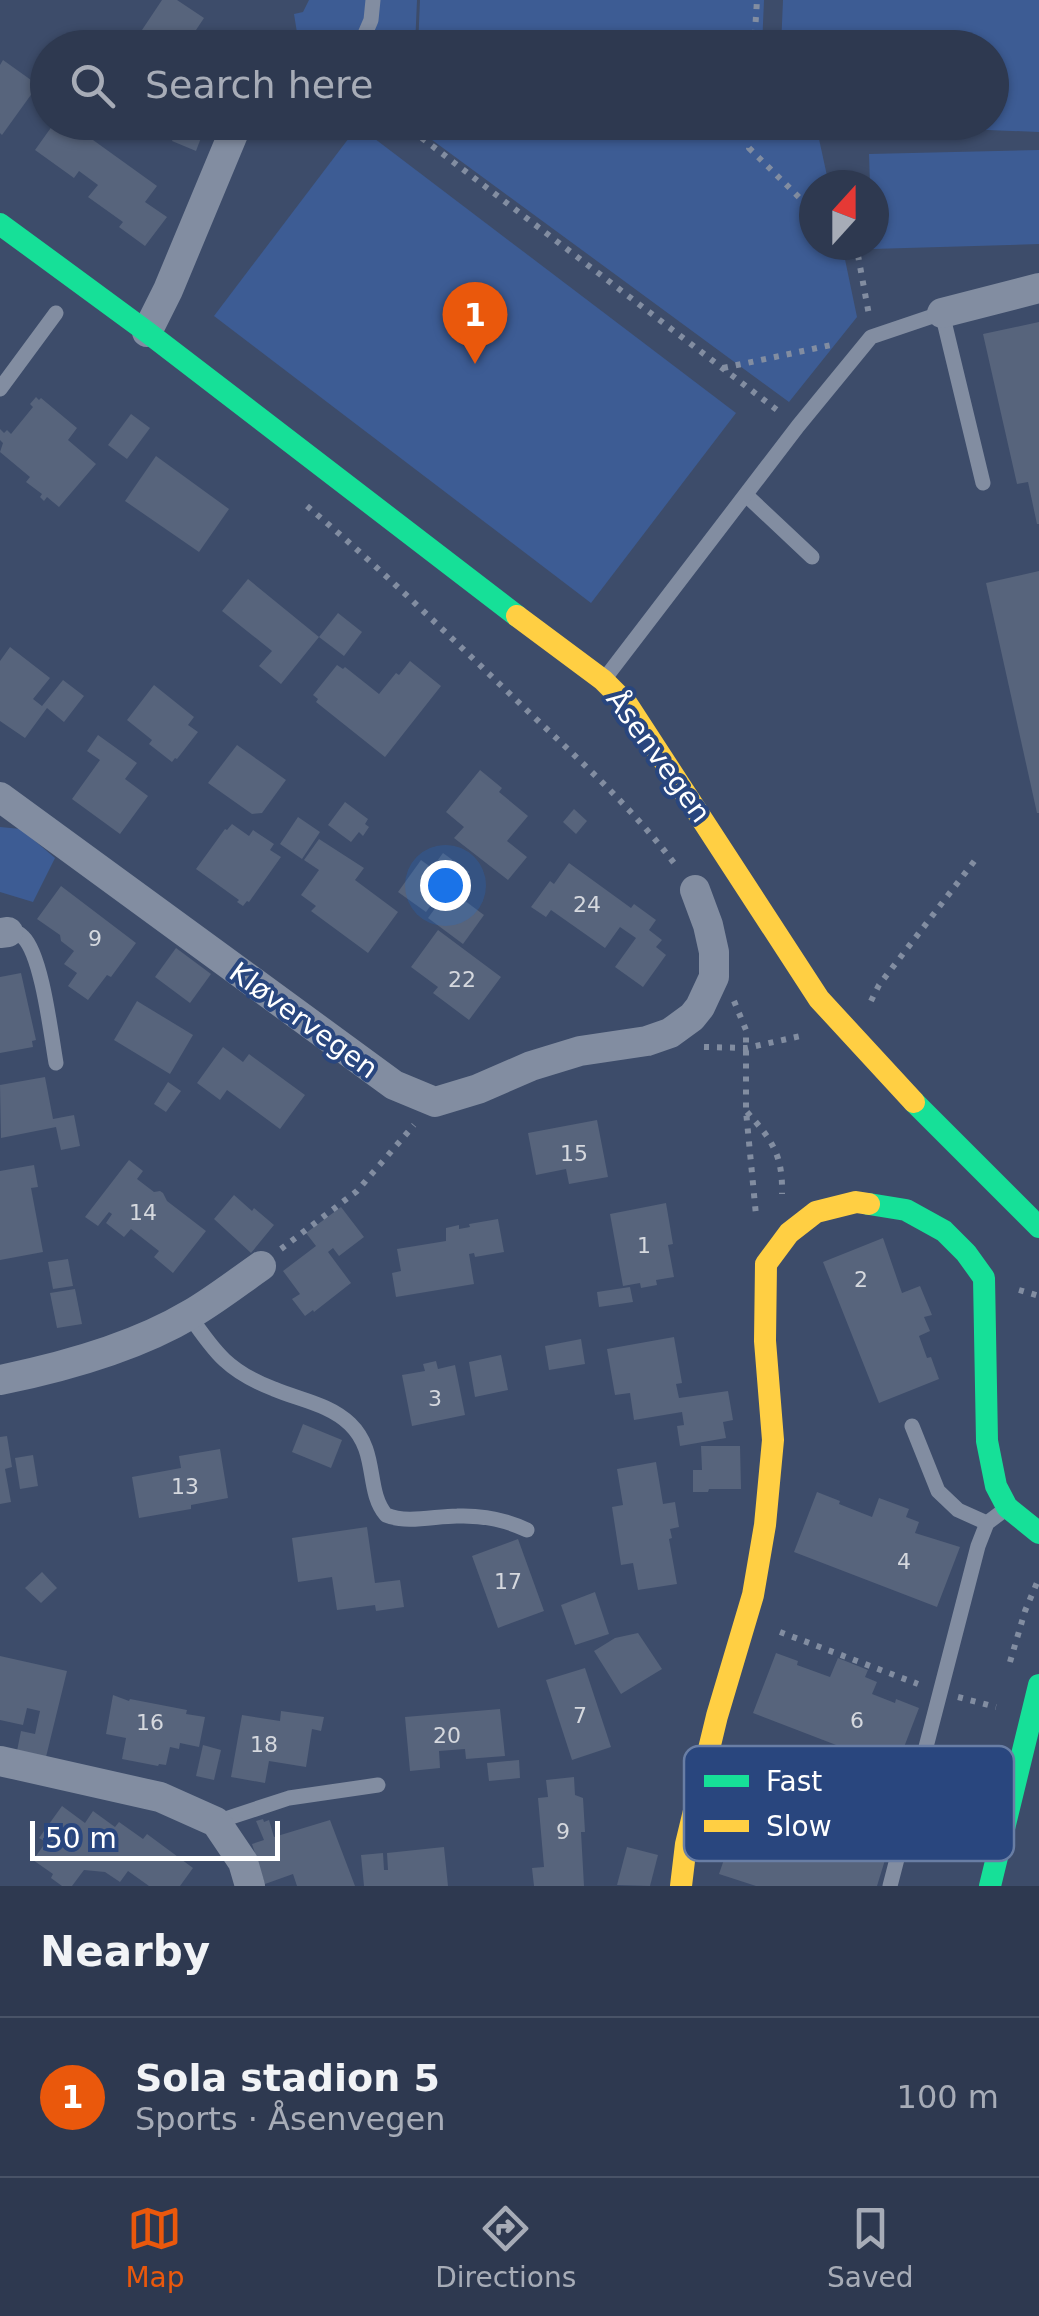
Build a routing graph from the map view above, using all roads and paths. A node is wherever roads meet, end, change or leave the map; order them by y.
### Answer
1 (373, 0) edge
2 (756, 0) edge
3 (367, 30) edge
4 (755, 30) edge
5 (230, 140) edge
6 (424, 140) edge
7 (749, 140) edge
8 (799, 197) edge
9 (0, 224) edge
10 (858, 260) edge
11 (1039, 288) edge
12 (56, 313) dead end
13 (942, 313) junction
14 (147, 332) junction
15 (872, 337) junction
16 (723, 368) junction
17 (0, 389) edge
18 (798, 426) junction
19 (984, 483) dead end
20 (746, 495) junction
21 (301, 501) dead end
22 (812, 557) dead end
23 (603, 680) junction
24 (0, 797) edge
25 (979, 856) dead end
26 (695, 890) joint
27 (4, 933) edge
28 (714, 976) junction
29 (870, 1000) dead end
30 (816, 1033) dead end
31 (647, 1041) junction
32 (747, 1048) junction
33 (56, 1063) dead end
34 (435, 1102) junction
35 (746, 1112) junction
36 (1039, 1227) edge
37 (789, 1233) junction
38 (766, 1264) junction
39 (261, 1266) joint
40 (189, 1315) junction
41 (0, 1380) edge
42 (912, 1426) dead end
43 (1008, 1507) junction
44 (987, 1523) junction
45 (527, 1530) dead end
46 (1039, 1533) edge
47 (776, 1619) dead end
48 (870, 1664) dead end
49 (1039, 1685) edge
50 (710, 1746) edge
51 (926, 1746) edge
52 (0, 1761) edge
53 (378, 1785) dead end
54 (1014, 1788) edge
55 (216, 1822) junction
56 (684, 1861) edge
57 (896, 1861) edge
58 (996, 1861) edge
59 (250, 1886) edge
60 (682, 1886) edge
61 (890, 1886) edge
62 (990, 1886) edge

1 - 3 lane
2 - 4 path
5 - 14 street
6 - 16 path
7 - 8 path
9 - 14 street, Åsenvegen
10 - 15 path
11 - 13 street
12 - 17 lane
13 - 15 lane
13 - 19 lane
14 - 23 street, Åsenvegen
15 - 16 path
15 - 18 lane
16 - 18 path
18 - 20 lane
20 - 22 lane
20 - 23 lane
21 - 26 path
23 - 36 street, Åsenvegen
24 - 34 street, Kløvervegen
25 - 29 path
26 - 28 street
27 - 33 lane
28 - 31 street
28 - 32 path
30 - 32 path
31 - 32 path
31 - 34 street
32 - 35 path
34 - 39 path
35 - 37 path
35 - 38 path
37 - 38 street
37 - 43 street
38 - 50 street
39 - 40 street
40 - 41 street
40 - 45 lane
42 - 44 lane
43 - 44 lane
43 - 46 street
44 - 51 lane
47 - 48 path
49 - 54 street
52 - 55 street
53 - 55 lane
55 - 59 street
56 - 60 street
57 - 61 lane
58 - 62 street

